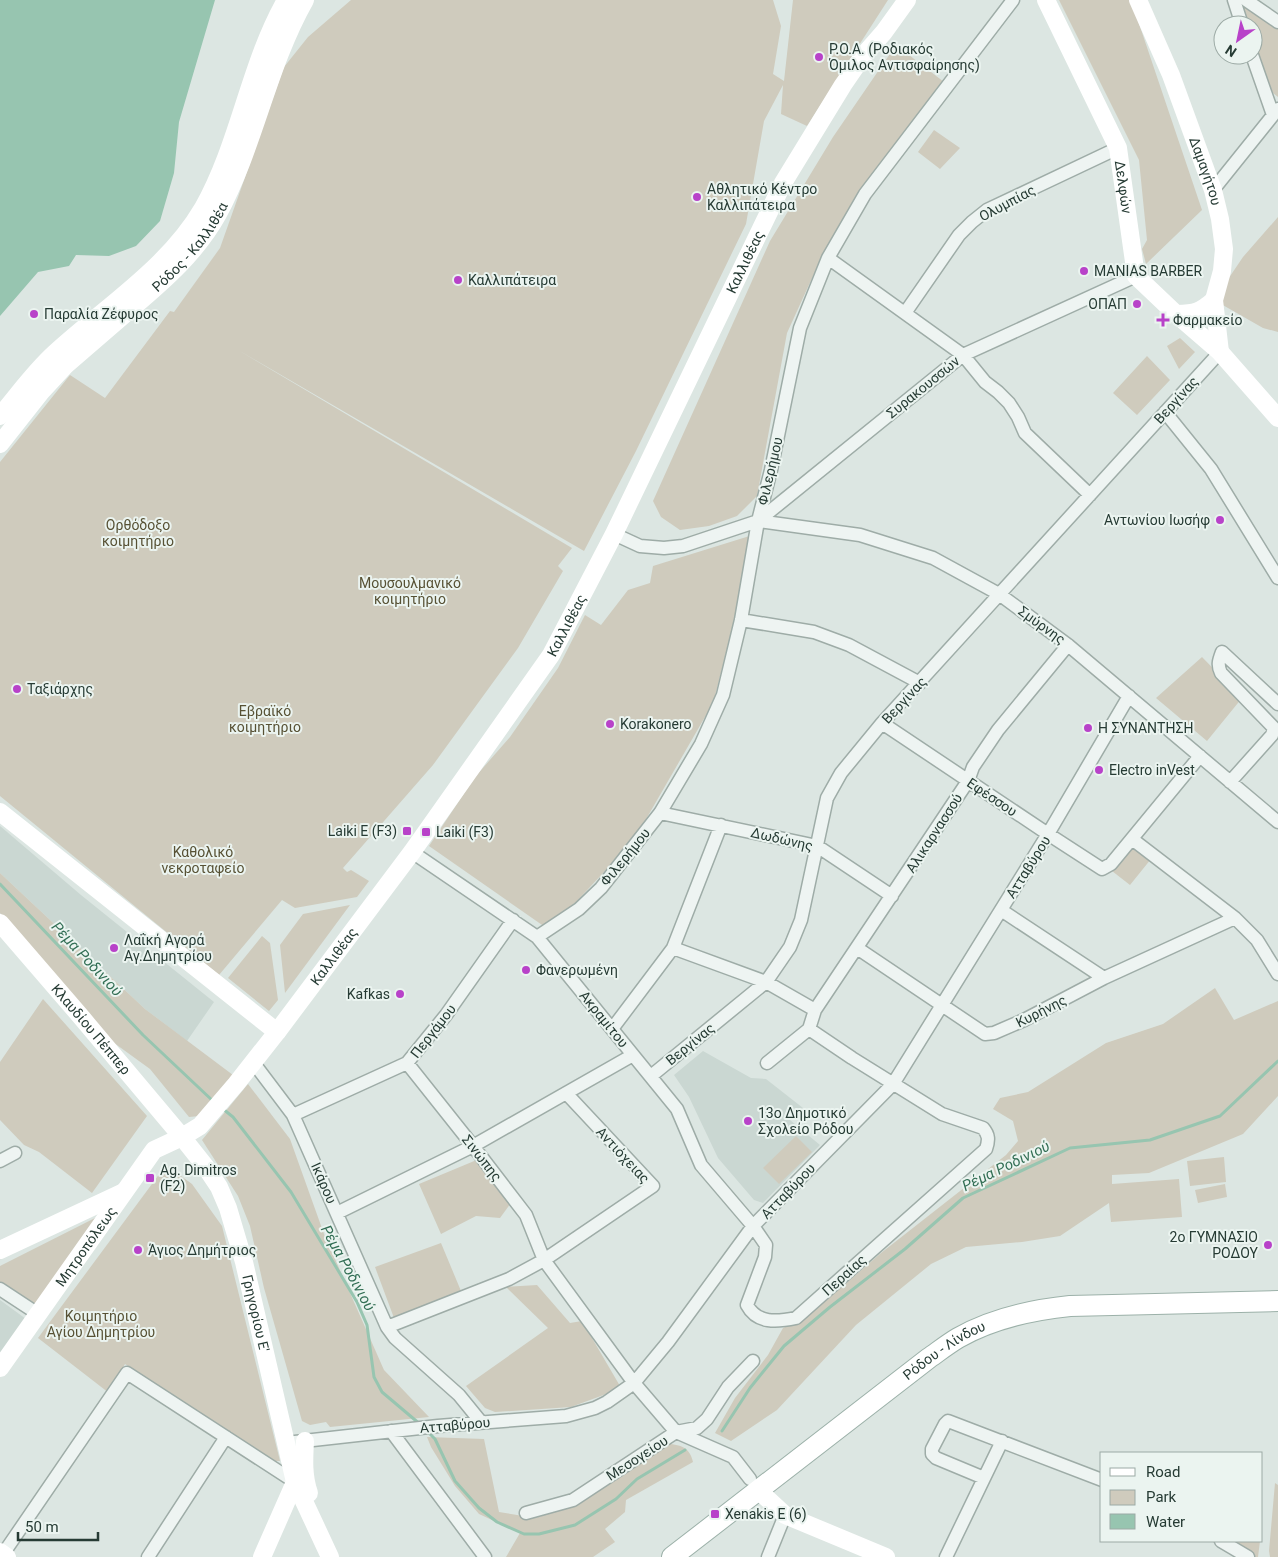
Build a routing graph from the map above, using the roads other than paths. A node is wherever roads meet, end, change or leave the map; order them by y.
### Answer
1 (286, 0) edge
2 (305, 0) edge
3 (893, 0) edge
4 (906, 0) edge
5 (916, 0) edge
6 (1013, 0) edge
7 (1046, 0) edge
8 (1138, 0) edge
9 (1234, 0) edge
10 (1246, 0) edge
11 (1239, 15) edge
12 (1278, 22) edge
13 (884, 32) junction
14 (864, 56) junction
15 (1256, 65) edge
16 (1275, 112) edge
17 (1118, 148) junction
18 (1213, 190) junction
19 (828, 258) junction
20 (1136, 276) junction
21 (1214, 300) junction
22 (906, 313) junction
23 (1176, 314) junction
24 (1220, 352) junction
25 (963, 355) junction
26 (1165, 412) junction
27 (0, 416) edge
28 (1278, 418) edge
29 (0, 444) edge
30 (1090, 495) junction
31 (758, 521) junction
32 (614, 534) junction
33 (1278, 578) edge
34 (999, 594) junction
35 (741, 620) junction
36 (1068, 645) junction
37 (920, 684) junction
38 (1129, 696) junction
39 (1278, 704) edge
40 (882, 723) junction
41 (1200, 756) junction
42 (968, 781) junction
43 (1230, 782) junction
44 (0, 812) edge
45 (660, 813) junction
46 (1278, 822) edge
47 (720, 825) junction
48 (1048, 834) junction
49 (1132, 839) junction
50 (817, 846) junction
51 (412, 852) junction
52 (892, 896) junction
53 (1001, 910) junction
54 (1234, 918) junction
55 (513, 920) junction
56 (0, 923) edge
57 (537, 937) junction
58 (673, 948) junction
59 (858, 948) junction
60 (1278, 974) edge
61 (1104, 978) junction
62 (766, 982) junction
63 (942, 1005) junction
64 (815, 1010) junction
65 (272, 1028) junction
66 (612, 1029) junction
67 (809, 1029) junction
68 (633, 1055) junction
69 (253, 1062) junction
70 (407, 1063) junction
71 (768, 1063) dead end
72 (651, 1076) junction
73 (893, 1084) junction
74 (566, 1093) junction
75 (293, 1115) junction
76 (182, 1137) junction
77 (473, 1146) junction
78 (15, 1153) dead end
79 (0, 1161) edge
80 (124, 1192) junction
81 (337, 1213) junction
82 (753, 1226) junction
83 (0, 1250) edge
84 (544, 1260) junction
85 (0, 1289) edge
86 (1278, 1301) edge
87 (38, 1314) junction
88 (387, 1328) junction
89 (753, 1361) dead end
90 (0, 1368) edge
91 (634, 1383) junction
92 (481, 1422) junction
93 (392, 1431) junction
94 (676, 1432) junction
95 (226, 1437) junction
96 (305, 1441) junction
97 (1002, 1442) junction
98 (286, 1443) junction
99 (984, 1478) junction
100 (1100, 1479) edge
101 (300, 1481) junction
102 (754, 1484) junction
103 (526, 1513) dead end
104 (785, 1516) junction
105 (1223, 1542) edge
106 (3, 1555) edge
107 (148, 1557) edge
108 (262, 1557) edge
109 (330, 1557) edge
110 (339, 1557) edge
111 (485, 1557) edge
112 (672, 1557) edge
113 (768, 1557) edge
114 (886, 1557) edge
115 (946, 1557) edge
116 (1248, 1557) edge

1 - 27 main road, Ρόδος - Καλλιθέα
2 - 29 main road, Ρόδος - Καλλιθέα
3 - 14 main road, Καλλιθέας
4 - 13 main road, Καλλιθέας
5 - 13 main road
6 - 19 street, Φιλερήμου
7 - 17 main road, Δελφών
8 - 18 main road, Δαμαγήτου
9 - 11 street
10 - 12 street
13 - 14 main road, Καλλιθέας
14 - 32 main road, Καλλιθέας
15 - 16 street
16 - 18 street
17 - 20 main road, Δελφών
17 - 22 street, Ολυμπίας
18 - 21 main road, Δαμαγήτου
19 - 22 street
19 - 31 street, Φιλερήμου
20 - 23 main road
20 - 25 street, Συρακουσσών
21 - 23 main road
21 - 24 main road, Δαμαγήτου
22 - 25 street
23 - 24 main road
24 - 26 street, Βεργίνας
24 - 28 main road
25 - 30 street
25 - 31 street, Συρακουσσών
26 - 30 street, Βεργίνας
26 - 33 street
30 - 34 street, Βεργίνας
31 - 32 street
31 - 34 street, Σμύρνης
31 - 35 street, Φιλερήμου
32 - 51 main road, Καλλιθέας
34 - 36 street, Σμύρνης
34 - 37 street, Βεργίνας
35 - 37 street
35 - 45 street, Φιλερήμου
36 - 38 street, Σμύρνης
36 - 42 street, Αλικαρνασσού
37 - 40 street, Βεργίνας
38 - 41 street, Σμύρνης
38 - 48 street, Ατταβύρου
39 - 43 street
40 - 42 street, Εφέσσου
40 - 50 street, Βεργίνας
41 - 43 street, Σμύρνης
41 - 49 street
42 - 48 street, Εφέσσου
42 - 52 street, Αλικαρνασσού
43 - 46 street, Σμύρνης
44 - 65 main road
45 - 47 street, Δωδώνης
45 - 57 street, Φιλερήμου
47 - 50 street, Δωδώνης
47 - 58 street
48 - 49 street, Εφέσσου
48 - 53 street, Ατταβύρου
49 - 54 street
50 - 52 street, Δωδώνης
50 - 62 street, Βεργίνας
51 - 55 street, Ακραμίτου
51 - 65 main road, Καλλιθέας
52 - 59 street, Αλικαρνασσού
53 - 61 street
53 - 63 street, Ατταβύρου
54 - 60 street
54 - 61 street, Κυρήνης
55 - 57 street, Ακραμίτου
55 - 70 street, Περγάμου
56 - 76 main road, Κλαυδίου Πέππερ
57 - 66 street, Ακραμίτου
58 - 62 street
58 - 66 street
59 - 63 street, Κυρήνης
59 - 64 street, Αλικαρνασσού
61 - 63 street, Κυρήνης
62 - 64 street
62 - 72 street, Βεργίνας
63 - 73 street, Ατταβύρου
64 - 67 street, Αλικαρνασσού
65 - 69 main road, Καλλιθέας
66 - 68 street, Ακραμίτου
67 - 71 street
67 - 73 street
68 - 72 street, Ακραμίτου
68 - 74 street
69 - 75 street, Ικάρου
69 - 76 main road, Καλλιθέας
70 - 75 street, Περγάμου
70 - 77 street, Σινώπης
72 - 82 street, Ακραμίτου
73 - 82 street, Ατταβύρου
73 - 82 street, Περαίας
74 - 77 street
74 - 84 street, Αντιόχειας
75 - 81 street, Ικάρου
76 - 80 main road, Μητροπόλεως
76 - 98 main road, Γρηγορίου Ε'
77 - 81 street
77 - 84 street, Σινώπης
78 - 79 street
80 - 83 main road
80 - 87 main road, Μητροπόλεως
81 - 88 street, Ικάρου
82 - 91 street, Ατταβύρου
84 - 88 street
84 - 91 street, Σινώπης
85 - 87 street
86 - 102 main road, Ρόδου - Λίνδου
87 - 90 main road, Μητροπόλεως
88 - 92 street, Ικάρου
89 - 94 street, Μεσογείου
91 - 92 street, Ατταβύρου
91 - 94 street, Σινώπης
92 - 93 street, Ατταβύρου
93 - 96 street, Ατταβύρου
93 - 111 street
94 - 102 street
94 - 103 street, Μεσογείου
95 - 101 street
95 - 106 street
95 - 107 street
96 - 98 street, Ατταβύρου
96 - 101 main road
97 - 99 street
97 - 99 street
97 - 100 street
98 - 101 main road, Γρηγορίου Ε'
99 - 115 street
101 - 108 main road
101 - 109 main road
101 - 110 main road
102 - 104 main road
102 - 112 main road, Ρόδου - Λίνδου
104 - 113 street
104 - 114 main road
105 - 116 street

